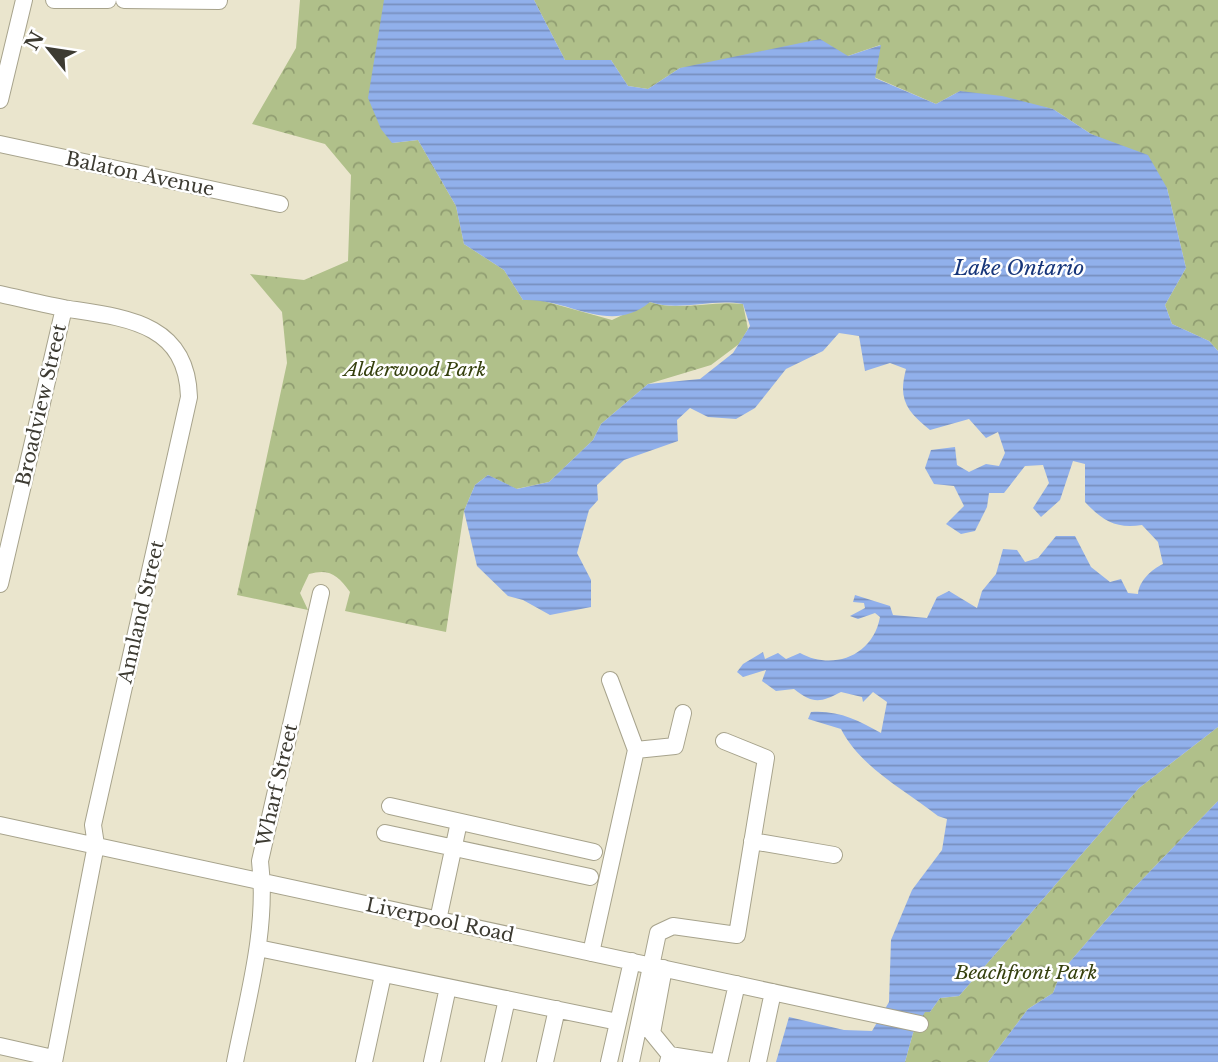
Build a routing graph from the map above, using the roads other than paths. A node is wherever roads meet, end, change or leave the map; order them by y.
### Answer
1 (24, 0) edge
2 (54, 0) edge
3 (108, 0) edge
4 (124, 0) edge
5 (219, 1) edge
6 (0, 100) edge
7 (0, 144) edge
8 (279, 204) dead end
9 (0, 294) edge
10 (64, 308) junction
11 (0, 584) edge
12 (321, 593) dead end
13 (610, 680) dead end
14 (683, 712) dead end
15 (724, 741) dead end
16 (636, 750) junction
17 (390, 806) dead end
18 (458, 822) junction
19 (0, 825) edge
20 (385, 833) dead end
21 (752, 841) junction
22 (96, 845) junction
23 (452, 848) junction
24 (594, 852) dead end
25 (834, 855) dead end
26 (590, 877) dead end
27 (262, 883) junction
28 (438, 919) junction
29 (258, 948) junction
30 (592, 953) junction
31 (632, 961) junction
32 (657, 966) junction
33 (383, 975) junction
34 (737, 984) junction
35 (448, 986) junction
36 (773, 992) junction
37 (507, 999) junction
38 (558, 1009) junction
39 (618, 1022) junction
40 (920, 1024) dead end
41 (0, 1046) edge
42 (669, 1059) edge
43 (54, 1060) edge
44 (239, 1060) edge
45 (364, 1062) edge
46 (432, 1062) edge
47 (494, 1062) edge
48 (545, 1062) edge
49 (609, 1062) edge
50 (631, 1062) edge
51 (717, 1062) edge
52 (758, 1062) edge

1 - 6 street
2 - 3 street
4 - 5 street
7 - 8 street, Balaton Avenue
9 - 10 street, Annland Street
10 - 11 street, Broadview Street
10 - 22 street, Annland Street
12 - 27 street, Wharf Street
13 - 16 street
14 - 16 street
15 - 21 street
16 - 30 street
17 - 18 street
18 - 23 street
18 - 24 street
19 - 22 street, Liverpool Road
20 - 23 street
21 - 25 street
21 - 32 street
22 - 27 street, Liverpool Road
22 - 43 street, Annland Street
23 - 26 street
23 - 28 street
27 - 28 street, Liverpool Road
27 - 29 street, Wharf Street
28 - 30 street, Liverpool Road
29 - 33 street
29 - 44 street, Wharf Street
30 - 31 street, Liverpool Road
31 - 32 street, Liverpool Road
31 - 39 street
32 - 34 street, Liverpool Road
32 - 42 street
32 - 50 street
33 - 35 street
33 - 45 street
34 - 36 street, Liverpool Road
34 - 51 street
35 - 37 street
35 - 46 street
36 - 40 street, Liverpool Road
36 - 52 street
37 - 38 street
37 - 47 street
38 - 39 street
38 - 48 street
39 - 49 street
41 - 43 street
42 - 51 street

